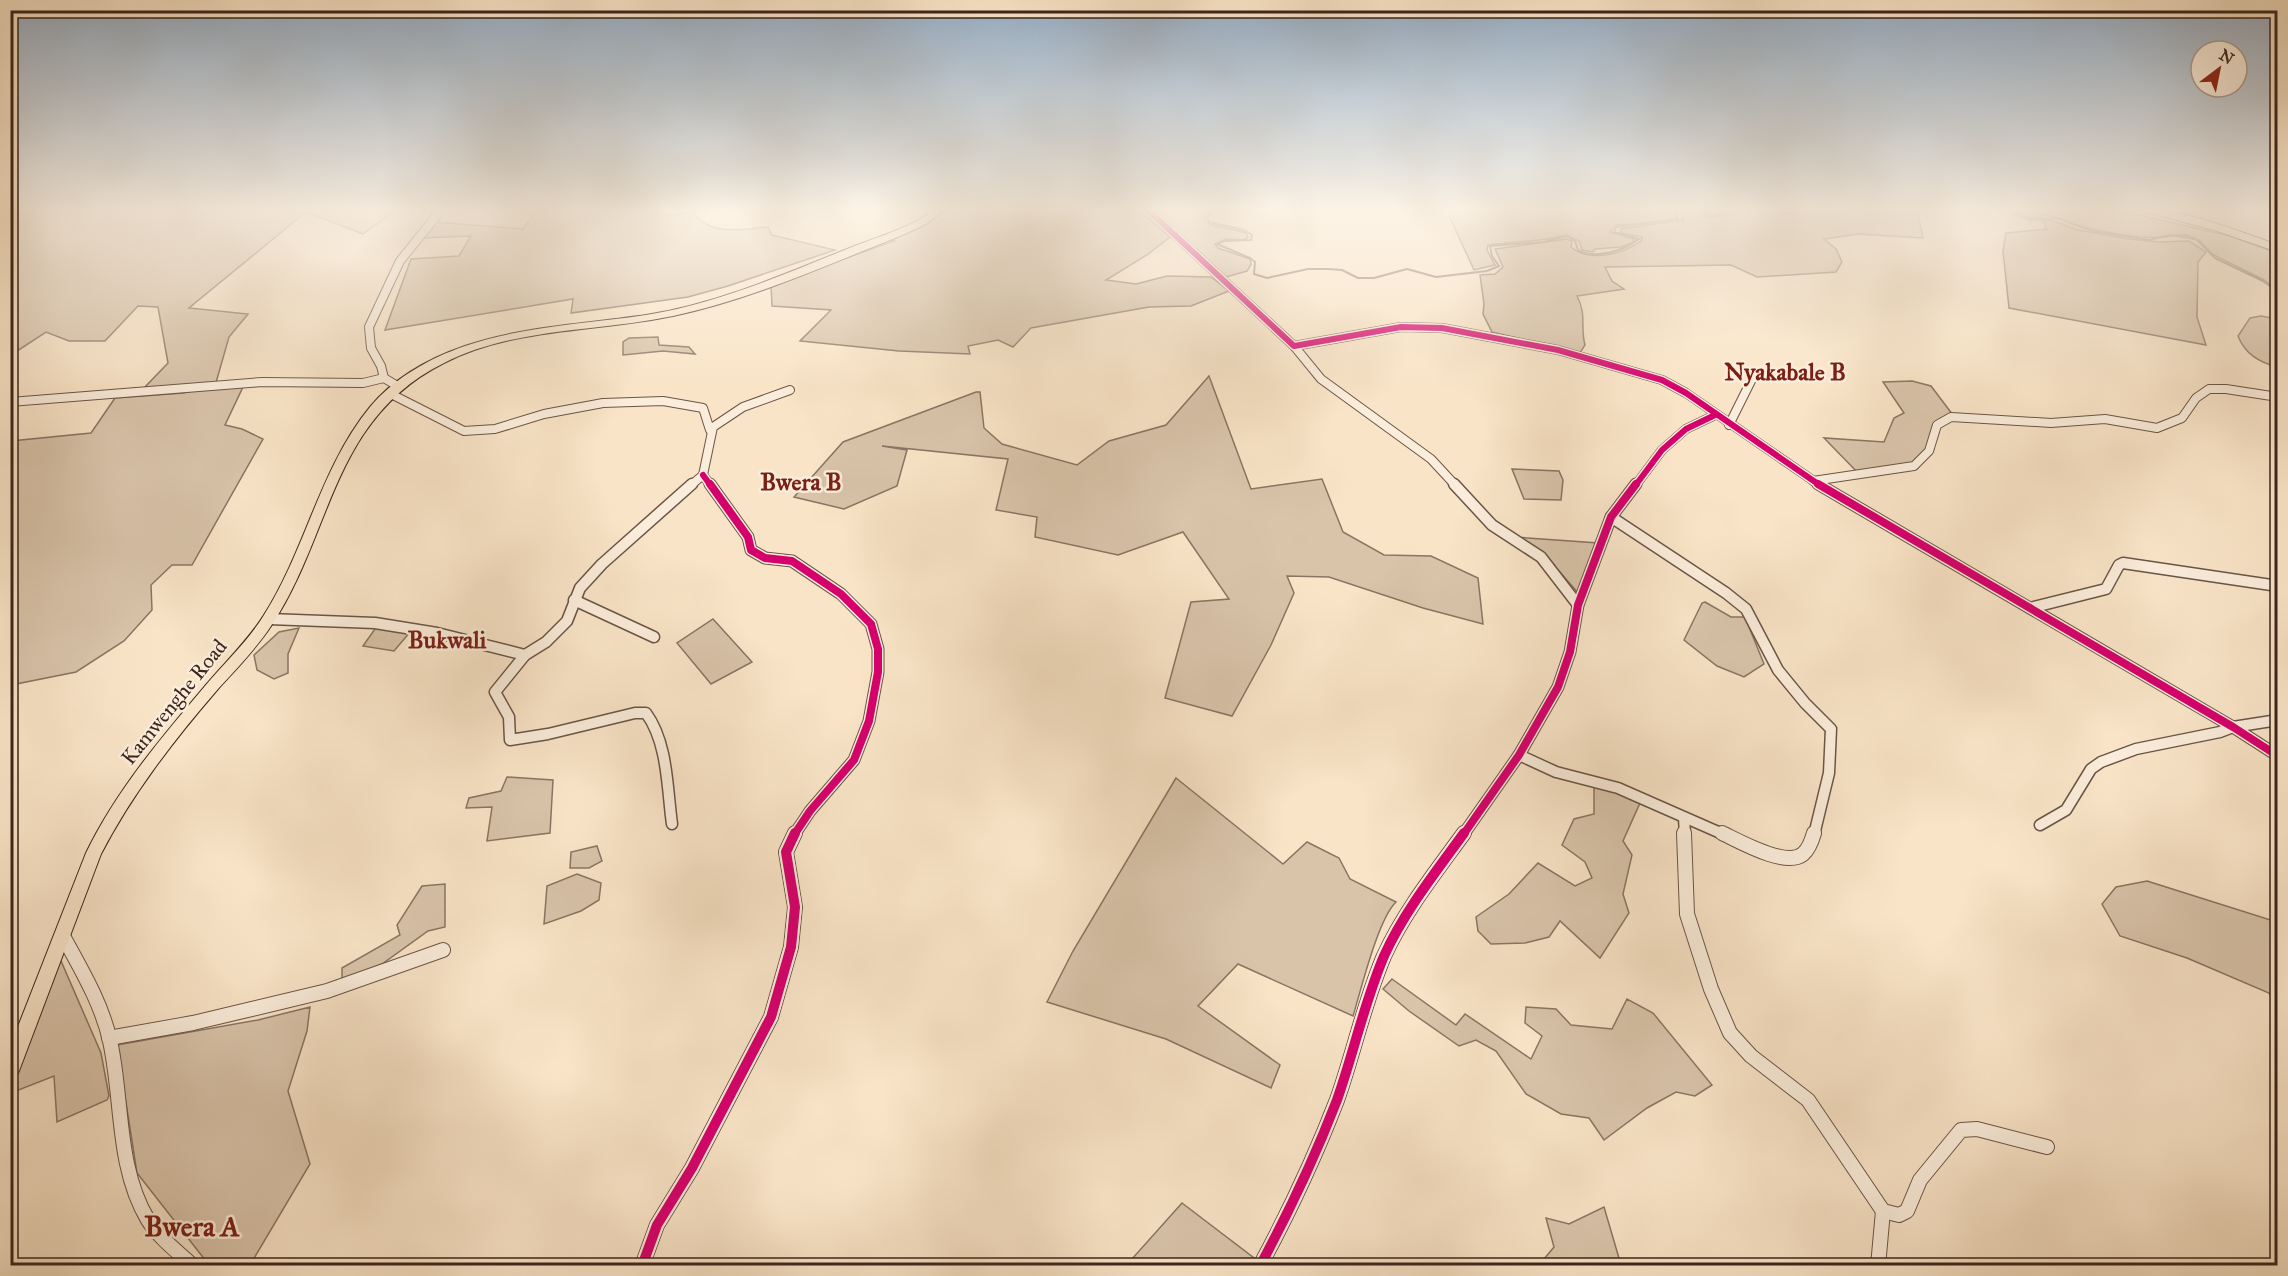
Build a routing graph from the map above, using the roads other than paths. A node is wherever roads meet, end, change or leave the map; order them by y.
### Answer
1 (396, 269) edge
2 (808, 269) edge
3 (1211, 269) edge
4 (1294, 346) junction
5 (384, 378) junction
6 (1752, 379) dead end
7 (399, 387) junction
8 (790, 390) dead end
9 (2277, 397) edge
10 (10, 402) edge
11 (1715, 415) junction
12 (1730, 425) junction
13 (710, 430) junction
14 (703, 475) junction
15 (1813, 481) junction
16 (1611, 517) junction
17 (2277, 586) edge
18 (574, 600) junction
19 (1578, 605) junction
20 (2030, 608) junction
21 (269, 619) junction
22 (654, 637) dead end
23 (525, 655) junction
24 (2277, 720) edge
25 (2233, 727) junction
26 (1519, 755) junction
27 (2277, 756) edge
28 (1684, 818) junction
29 (672, 824) dead end
30 (2040, 825) dead end
31 (63, 936) junction
32 (443, 950) dead end
33 (109, 1038) junction
34 (10, 1071) edge
35 (2047, 1147) dead end
36 (1883, 1211) junction
37 (194, 1266) edge
38 (642, 1266) edge
39 (1260, 1266) edge
40 (1878, 1266) edge

1 - 5 street
2 - 7 main road, Kamwenghe Road
3 - 4 street
4 - 11 street
4 - 19 street
5 - 7 street
5 - 10 street
6 - 12 street
7 - 13 street
7 - 21 main road, Kamwenghe Road
8 - 13 street
9 - 15 street
11 - 12 street
11 - 16 street
12 - 15 street
13 - 14 street
14 - 18 street
14 - 38 street
15 - 20 street
16 - 19 street
16 - 28 street
17 - 20 street
18 - 22 street
18 - 23 street
19 - 26 street
20 - 25 street
21 - 23 street
21 - 31 main road, Kamwenghe Road
23 - 29 street
24 - 25 street
25 - 27 street
25 - 30 street
26 - 28 street
26 - 39 street
28 - 36 street
31 - 33 street
31 - 34 main road, Kamwenghe Road
32 - 33 street
33 - 37 street
35 - 36 street
36 - 40 street

